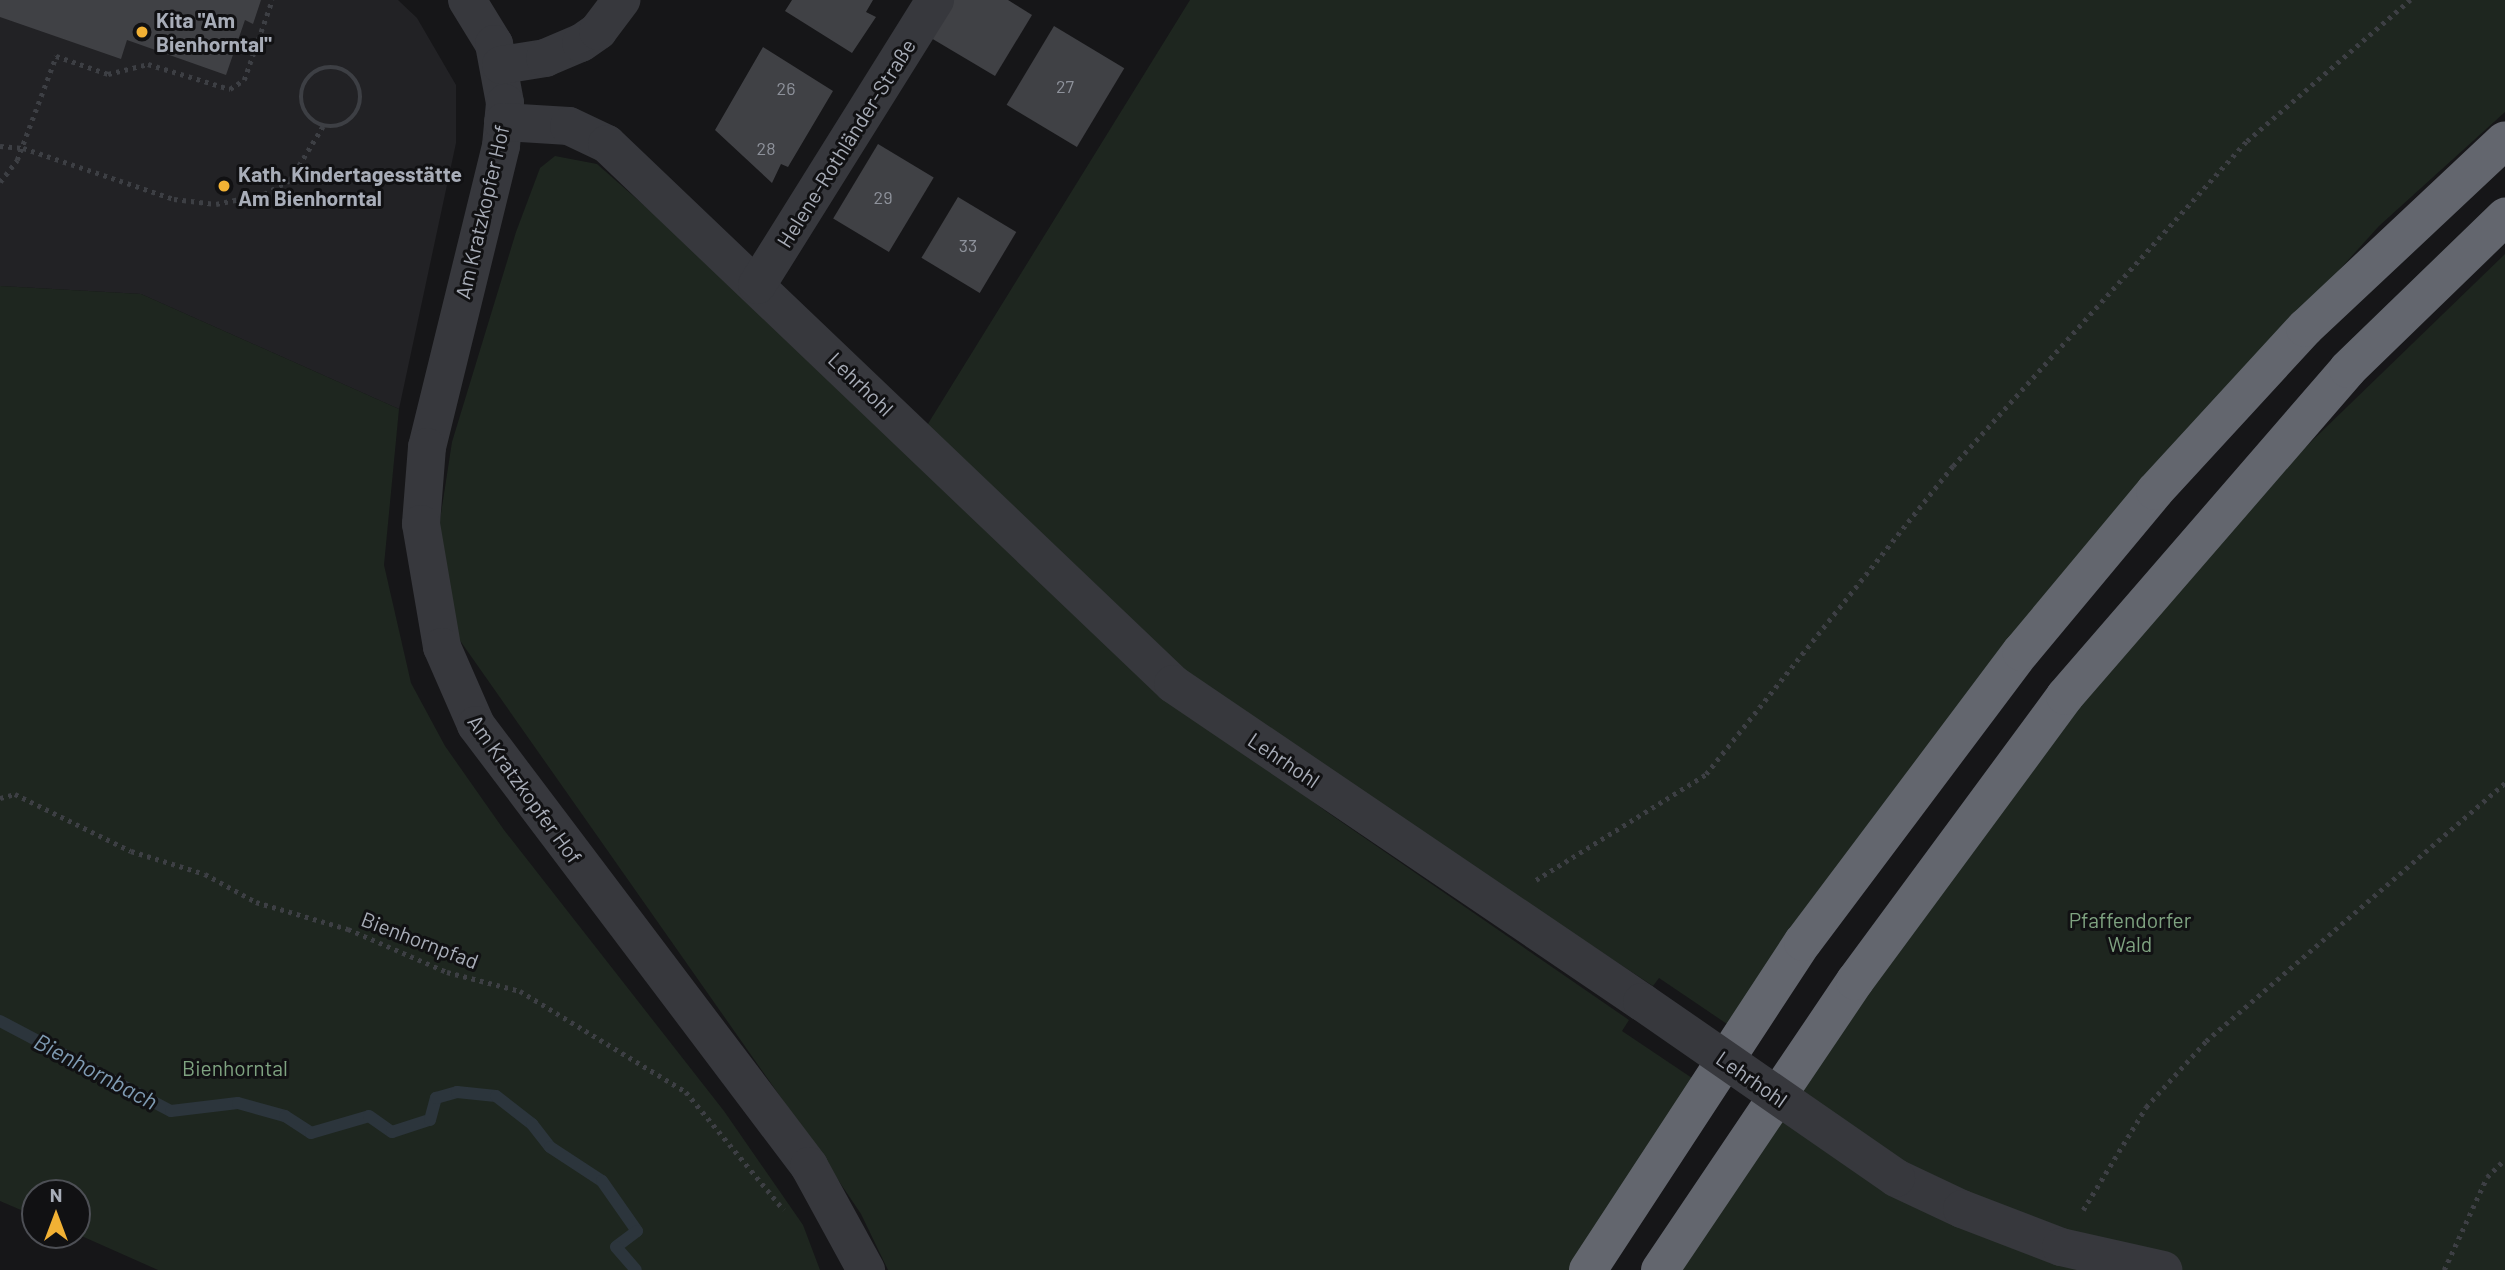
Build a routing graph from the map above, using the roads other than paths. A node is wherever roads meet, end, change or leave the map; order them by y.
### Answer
1 (467, 0) edge
2 (621, 0) edge
3 (935, 0) edge
4 (501, 65) junction
5 (503, 122) junction
6 (2505, 140) edge
7 (2505, 217) edge
8 (757, 285) junction
9 (866, 1270) edge
10 (1588, 1270) edge
11 (1660, 1270) edge
12 (2162, 1270) edge

1 - 4 street
2 - 4 street
3 - 8 street, Helene-Rothländer-Straße
4 - 5 street, Am Kratzkopfer Hof
5 - 8 street, Lehrhohl
5 - 9 street, Am Kratzkopfer Hof
6 - 10 highway
7 - 11 highway
8 - 12 street, Lehrhohl, bridge

